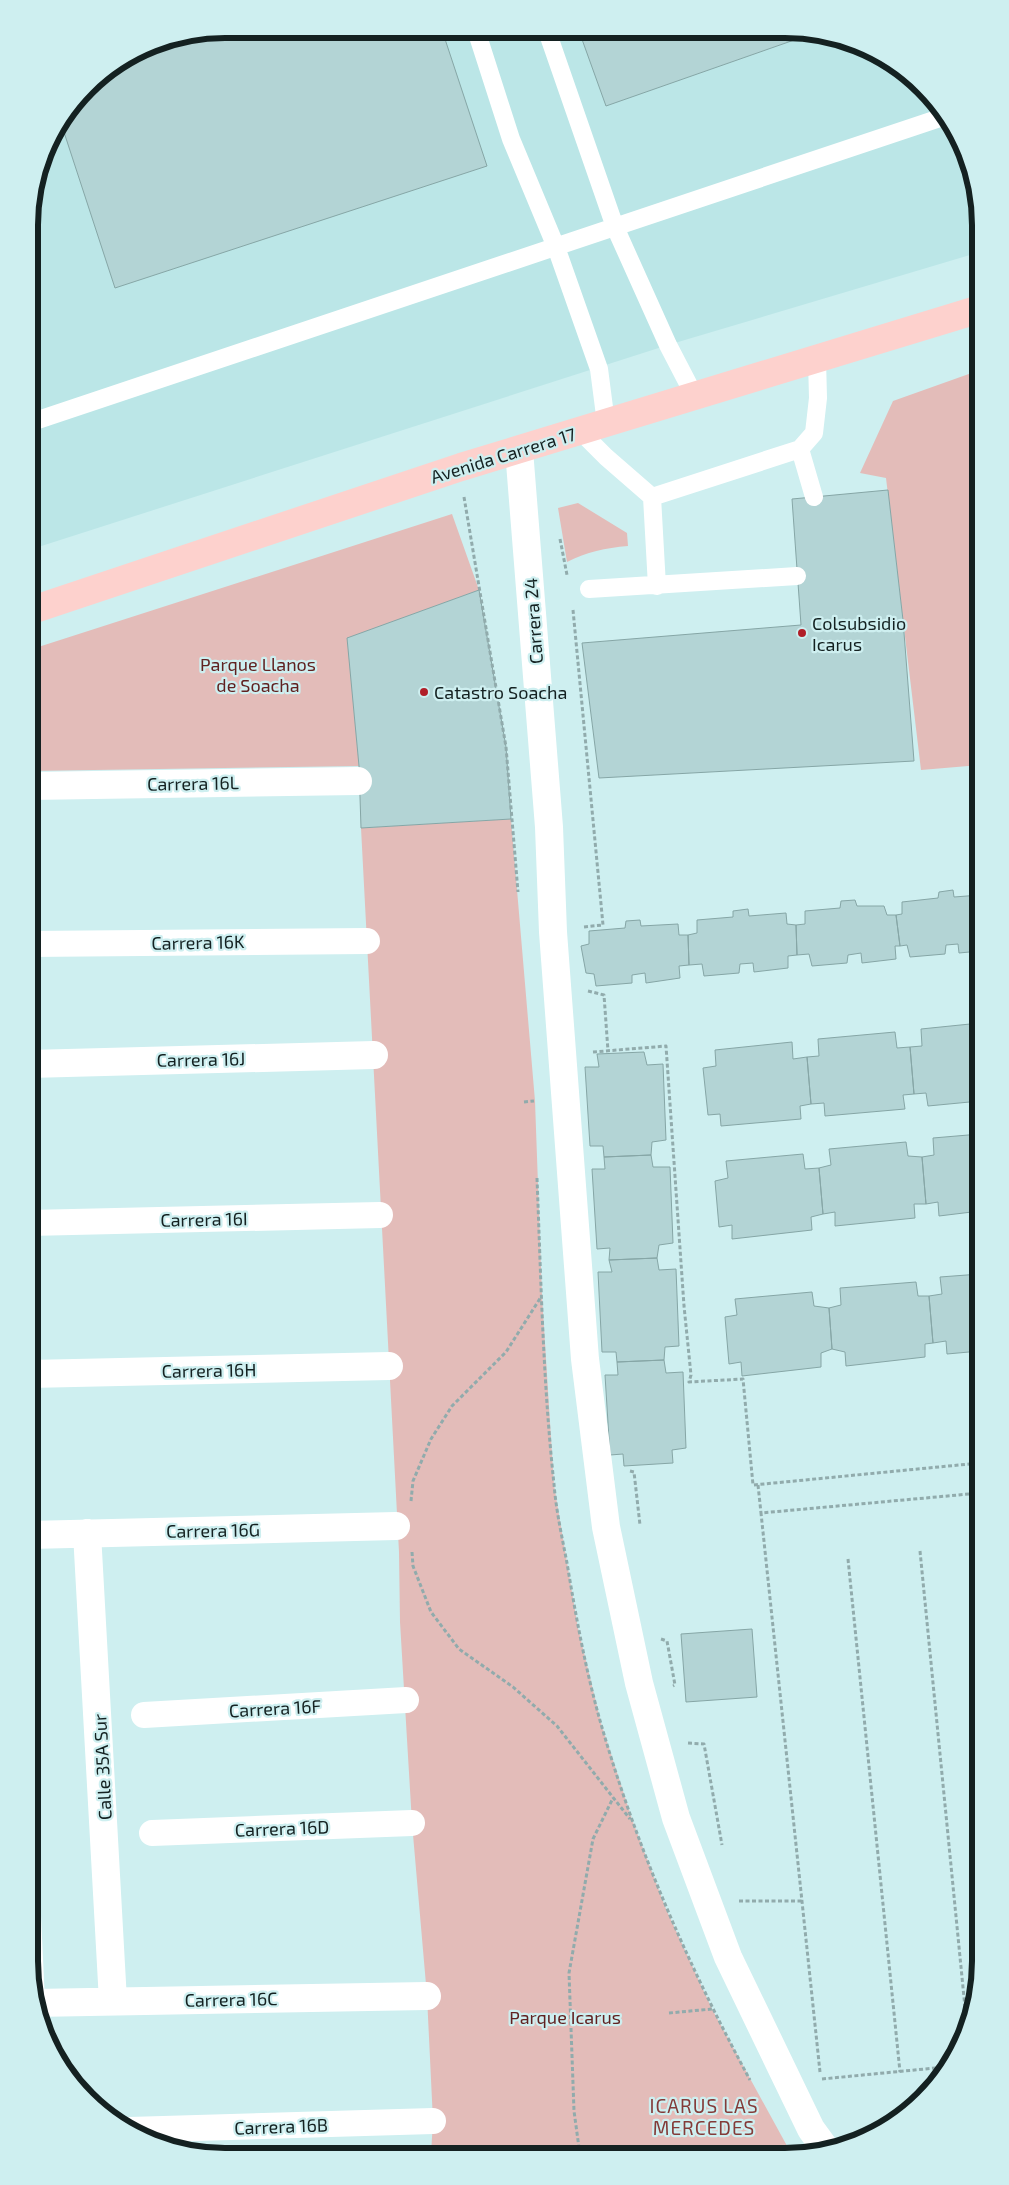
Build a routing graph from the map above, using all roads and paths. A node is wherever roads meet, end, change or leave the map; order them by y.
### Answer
1 (479, 38) edge
2 (549, 38) edge
3 (938, 119) edge
4 (615, 227) junction
5 (556, 247) junction
6 (972, 312) edge
7 (817, 360) junction
8 (695, 397) junction
9 (38, 420) edge
10 (593, 427) junction
11 (800, 449) junction
12 (519, 450) junction
13 (652, 497) junction
14 (814, 498) dead end
15 (558, 532) dead end
16 (797, 576) dead end
17 (567, 577) dead end
18 (657, 586) junction
19 (589, 589) dead end
20 (572, 604) dead end
21 (38, 607) edge
22 (358, 781) dead end
23 (38, 786) edge
24 (579, 928) dead end
25 (367, 941) dead end
26 (38, 944) edge
27 (587, 982) dead end
28 (608, 1051) junction
29 (584, 1053) dead end
30 (374, 1055) dead end
31 (38, 1064) edge
32 (535, 1101) dead end
33 (524, 1102) dead end
34 (380, 1215) dead end
35 (38, 1223) edge
36 (542, 1296) dead end
37 (389, 1366) dead end
38 (38, 1374) edge
39 (972, 1465) edge
40 (626, 1470) dead end
41 (758, 1485) junction
42 (972, 1494) edge
43 (761, 1513) junction
44 (406, 1527) junction
45 (640, 1530) dead end
46 (87, 1534) junction
47 (38, 1535) edge
48 (920, 1551) dead end
49 (848, 1558) dead end
50 (652, 1636) dead end
51 (666, 1689) dead end
52 (406, 1700) dead end
53 (144, 1715) dead end
54 (684, 1742) dead end
55 (612, 1798) junction
56 (633, 1822) dead end
57 (412, 1823) dead end
58 (152, 1833) dead end
59 (723, 1852) dead end
60 (732, 1901) dead end
61 (802, 1901) junction
62 (427, 1996) dead end
63 (113, 2001) junction
64 (42, 2003) edge
65 (712, 2009) dead end
66 (965, 2009) edge
67 (669, 2013) dead end
68 (937, 2068) edge
69 (900, 2072) junction
70 (433, 2122) dead end
71 (145, 2130) edge
72 (822, 2144) edge
73 (579, 2148) edge

1 - 5 lane
2 - 4 lane
3 - 4 lane
4 - 5 lane
4 - 8 lane
5 - 9 lane
5 - 10 lane
6 - 7 main road, Avenida Carrera 17
7 - 8 main road, Avenida Carrera 17
7 - 11 lane
8 - 10 main road, Avenida Carrera 17
10 - 12 main road, Avenida Carrera 17
10 - 13 lane
11 - 13 lane
11 - 14 lane
12 - 21 main road, Avenida Carrera 17
12 - 72 street, Carrera 24
13 - 18 lane
15 - 17 path
16 - 18 lane
18 - 19 lane
20 - 24 path
22 - 23 street, Carrera 16L
25 - 26 street, Carrera 16K
27 - 28 path
28 - 29 path
28 - 41 path
30 - 31 street, Carrera 16J
32 - 33 path
34 - 35 street, Carrera 16I
36 - 44 path
37 - 38 street, Carrera 16H
39 - 41 path
40 - 45 path
41 - 43 path
42 - 43 path
43 - 61 path
44 - 46 street, Carrera 16G
44 - 55 path
46 - 47 street, Carrera 16G
46 - 63 street, Calle 35A Sur
48 - 66 path
49 - 69 path
50 - 51 path
52 - 53 street, Carrera 16F
54 - 59 path
55 - 56 path
55 - 73 path
57 - 58 street, Carrera 16D
60 - 61 path
61 - 69 path
62 - 63 street, Carrera 16C
63 - 64 street, Carrera 16C
65 - 67 path
68 - 69 path
70 - 71 street, Carrera 16B

